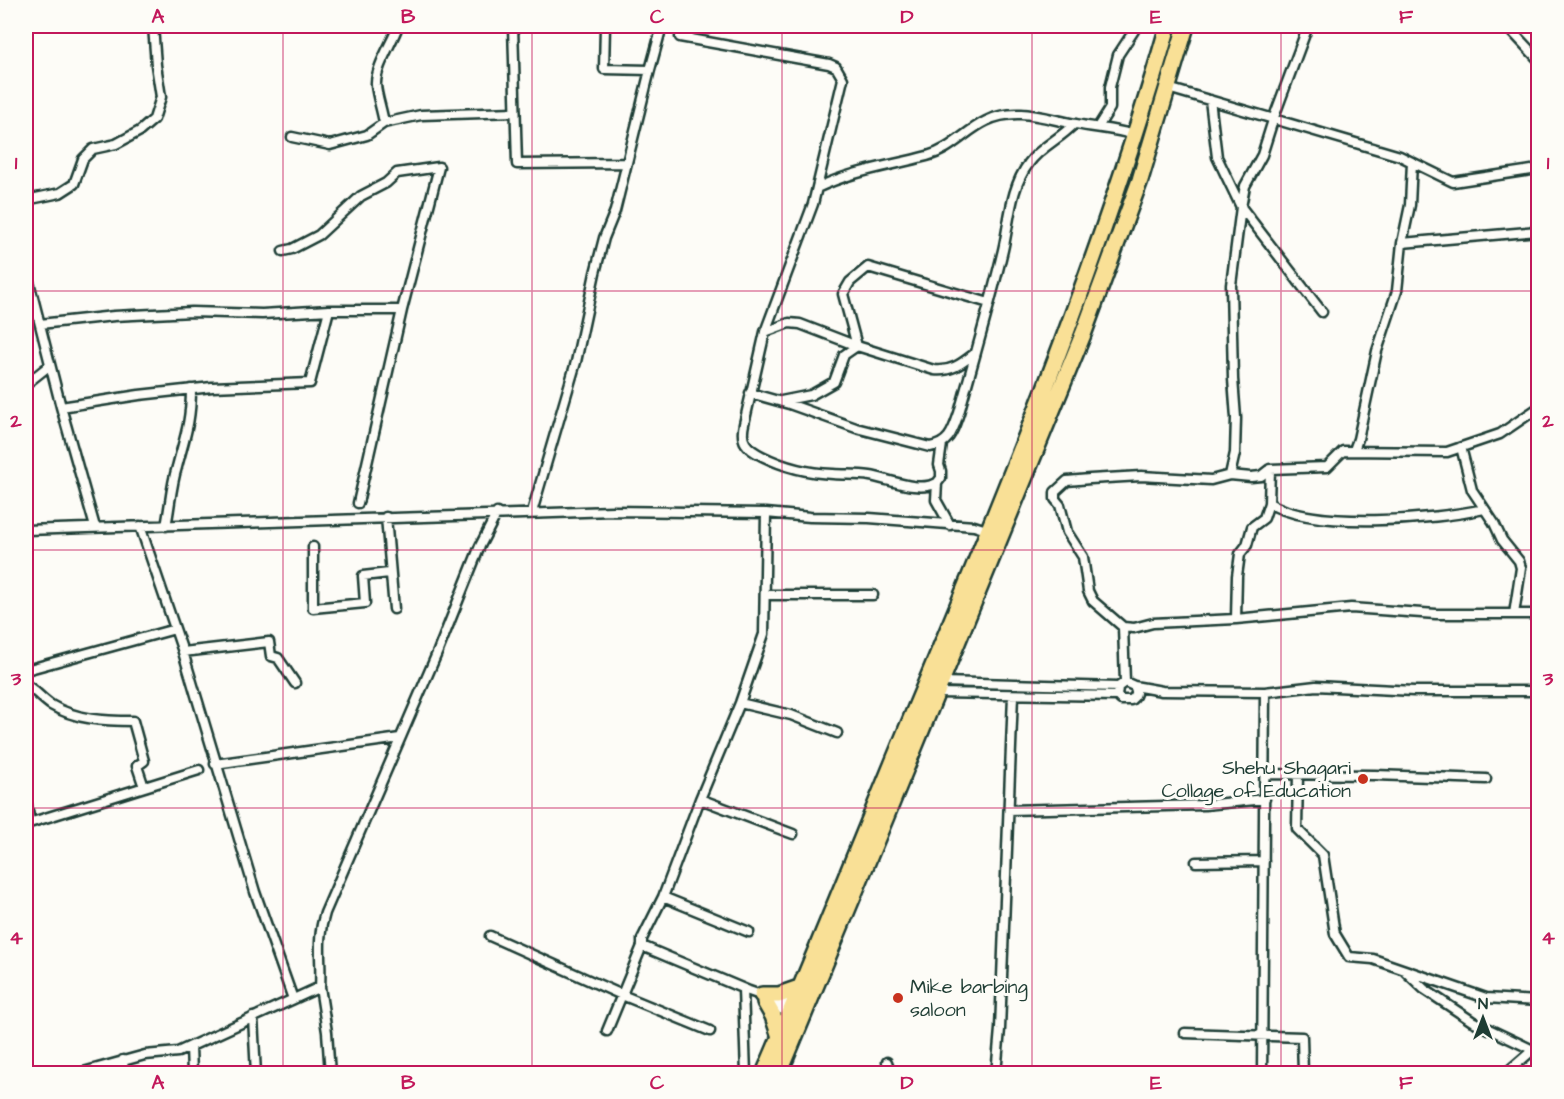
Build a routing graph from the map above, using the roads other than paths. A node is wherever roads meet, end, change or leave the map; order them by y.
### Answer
1 (153, 26) edge
2 (398, 26) edge
3 (513, 26) edge
4 (605, 26) edge
5 (662, 26) edge
6 (1137, 26) edge
7 (1168, 26) edge
8 (1308, 26) edge
9 (1507, 26) edge
10 (1186, 28) edge
11 (680, 37) dead end
12 (1539, 60) edge
13 (650, 70) junction
14 (1168, 88) junction
15 (1210, 100) junction
16 (515, 111) junction
17 (1273, 119) junction
18 (384, 123) junction
19 (1074, 124) junction
20 (1098, 127) junction
21 (1135, 135) junction
22 (292, 137) dead end
23 (1412, 162) junction
24 (626, 163) junction
25 (1539, 169) edge
26 (818, 188) junction
27 (26, 200) edge
28 (1241, 207) junction
29 (1539, 231) edge
30 (1402, 243) junction
31 (283, 251) dead end
32 (26, 270) edge
33 (988, 303) junction
34 (329, 310) junction
35 (402, 310) junction
36 (1322, 312) dead end
37 (40, 324) junction
38 (765, 332) junction
39 (857, 346) junction
40 (974, 354) junction
41 (50, 365) junction
42 (26, 384) edge
43 (191, 389) junction
44 (750, 393) junction
45 (781, 401) junction
46 (61, 407) junction
47 (1538, 412) edge
48 (942, 444) junction
49 (1461, 447) junction
50 (1354, 450) junction
51 (1270, 469) junction
52 (1230, 475) junction
53 (937, 483) junction
54 (358, 503) dead end
55 (1269, 503) junction
56 (1484, 509) junction
57 (532, 512) junction
58 (497, 513) junction
59 (766, 513) junction
60 (386, 517) junction
61 (950, 525) junction
62 (140, 526) junction
63 (166, 526) junction
64 (95, 527) junction
65 (26, 530) edge
66 (990, 531) junction
67 (313, 547) dead end
68 (389, 573) junction
69 (766, 595) junction
70 (873, 595) dead end
71 (394, 609) dead end
72 (1514, 614) junction
73 (1539, 614) edge
74 (1236, 619) junction
75 (1123, 627) junction
76 (175, 629) junction
77 (183, 652) junction
78 (26, 670) edge
79 (295, 683) dead end
80 (26, 685) edge
81 (1134, 686) junction
82 (939, 688) junction
83 (1120, 688) junction
84 (1162, 691) junction
85 (1539, 691) edge
86 (1264, 692) junction
87 (1013, 695) junction
88 (1135, 697) junction
89 (740, 703) junction
90 (837, 733) dead end
91 (400, 738) junction
92 (215, 764) junction
93 (200, 770) dead end
94 (1265, 774) junction
95 (1298, 774) junction
96 (1486, 779) dead end
97 (144, 787) junction
98 (700, 799) junction
99 (1265, 799) junction
100 (26, 800) edge
101 (1009, 810) junction
102 (28, 823) edge
103 (793, 834) dead end
104 (1264, 861) junction
105 (1196, 862) dead end
106 (663, 897) junction
107 (749, 932) dead end
108 (490, 936) dead end
109 (642, 946) junction
110 (1402, 969) junction
111 (320, 987) junction
112 (799, 988) junction
113 (755, 994) junction
114 (622, 995) junction
115 (293, 999) junction
116 (1539, 1001) edge
117 (796, 1012) junction
118 (253, 1017) junction
119 (607, 1031) dead end
120 (710, 1031) dead end
121 (1185, 1033) dead end
122 (1262, 1036) junction
123 (780, 1037) junction
124 (191, 1046) junction
125 (1536, 1050) edge
126 (123, 1060) junction
127 (887, 1062) dead end
128 (76, 1074) edge
129 (124, 1074) edge
130 (192, 1074) edge
131 (256, 1074) edge
132 (330, 1074) edge
133 (746, 1074) edge
134 (764, 1074) edge
135 (779, 1074) edge
136 (891, 1074) edge
137 (996, 1074) edge
138 (1262, 1074) edge
139 (1303, 1074) edge
140 (1505, 1074) edge

1 - 27 street
2 - 18 street
3 - 16 street
4 - 13 street
5 - 13 street
6 - 20 street
7 - 10 highway
7 - 21 highway
8 - 17 street
9 - 12 street
10 - 14 highway
11 - 26 street
13 - 24 street
14 - 15 street
14 - 82 highway
15 - 17 street
15 - 28 street
16 - 18 street
16 - 24 street
17 - 23 street
17 - 28 street
18 - 22 street
19 - 20 street
19 - 26 street
19 - 33 street
20 - 21 street
21 - 66 highway
23 - 25 street
23 - 30 street
24 - 57 street
26 - 38 street
28 - 36 street
28 - 52 street
29 - 30 street
30 - 50 street
31 - 35 street
32 - 37 street
33 - 39 street
33 - 40 street
34 - 35 street
34 - 37 street
34 - 43 street
35 - 54 street
37 - 41 street
38 - 39 street
38 - 44 street
39 - 40 street
39 - 45 street
40 - 48 street
41 - 42 street
41 - 46 street
43 - 46 street
43 - 63 street
44 - 45 street
44 - 53 street
45 - 48 street
46 - 64 street
47 - 49 street
48 - 53 street
49 - 50 street
49 - 56 street
50 - 51 street
51 - 52 street
51 - 55 street
52 - 75 street
53 - 61 street
55 - 56 street
55 - 74 street
56 - 72 street
57 - 58 street
57 - 59 street
58 - 60 street
58 - 91 street
59 - 61 street
59 - 69 street
60 - 63 street
60 - 68 street
61 - 66 street
62 - 63 street
62 - 64 street
62 - 76 street
64 - 65 street
66 - 112 highway
67 - 68 street
68 - 71 street
69 - 70 street
69 - 89 street
72 - 73 street
72 - 74 street
74 - 75 street
75 - 83 street
76 - 77 street
76 - 78 street
77 - 79 street
77 - 92 street
80 - 97 street
81 - 83 street
81 - 84 street
81 - 88 street
82 - 83 street
82 - 87 street
82 - 117 highway
83 - 87 street
83 - 88 street
84 - 86 street
84 - 88 street
85 - 86 street
86 - 94 street
87 - 101 street
89 - 90 street
89 - 98 street
91 - 92 street
91 - 111 street
92 - 115 street
93 - 97 street
94 - 95 street
94 - 99 street
95 - 96 street
95 - 110 street
97 - 102 street
98 - 103 street
98 - 106 street
99 - 101 street
99 - 104 street
100 - 102 street
101 - 137 street
104 - 105 street
104 - 122 street
106 - 107 street
106 - 109 street
108 - 114 street
109 - 113 street
109 - 114 street
110 - 116 street
110 - 125 street
111 - 115 street
111 - 132 street
112 - 113 highway
112 - 117 highway
113 - 117 street
113 - 123 highway
113 - 133 street
114 - 119 street
114 - 120 street
115 - 118 street
117 - 123 highway
117 - 135 highway
118 - 124 street
118 - 131 street
121 - 122 street
122 - 138 street
122 - 139 street
123 - 134 highway
124 - 126 street
124 - 130 street
125 - 140 street
126 - 128 street
126 - 129 street
127 - 136 street

